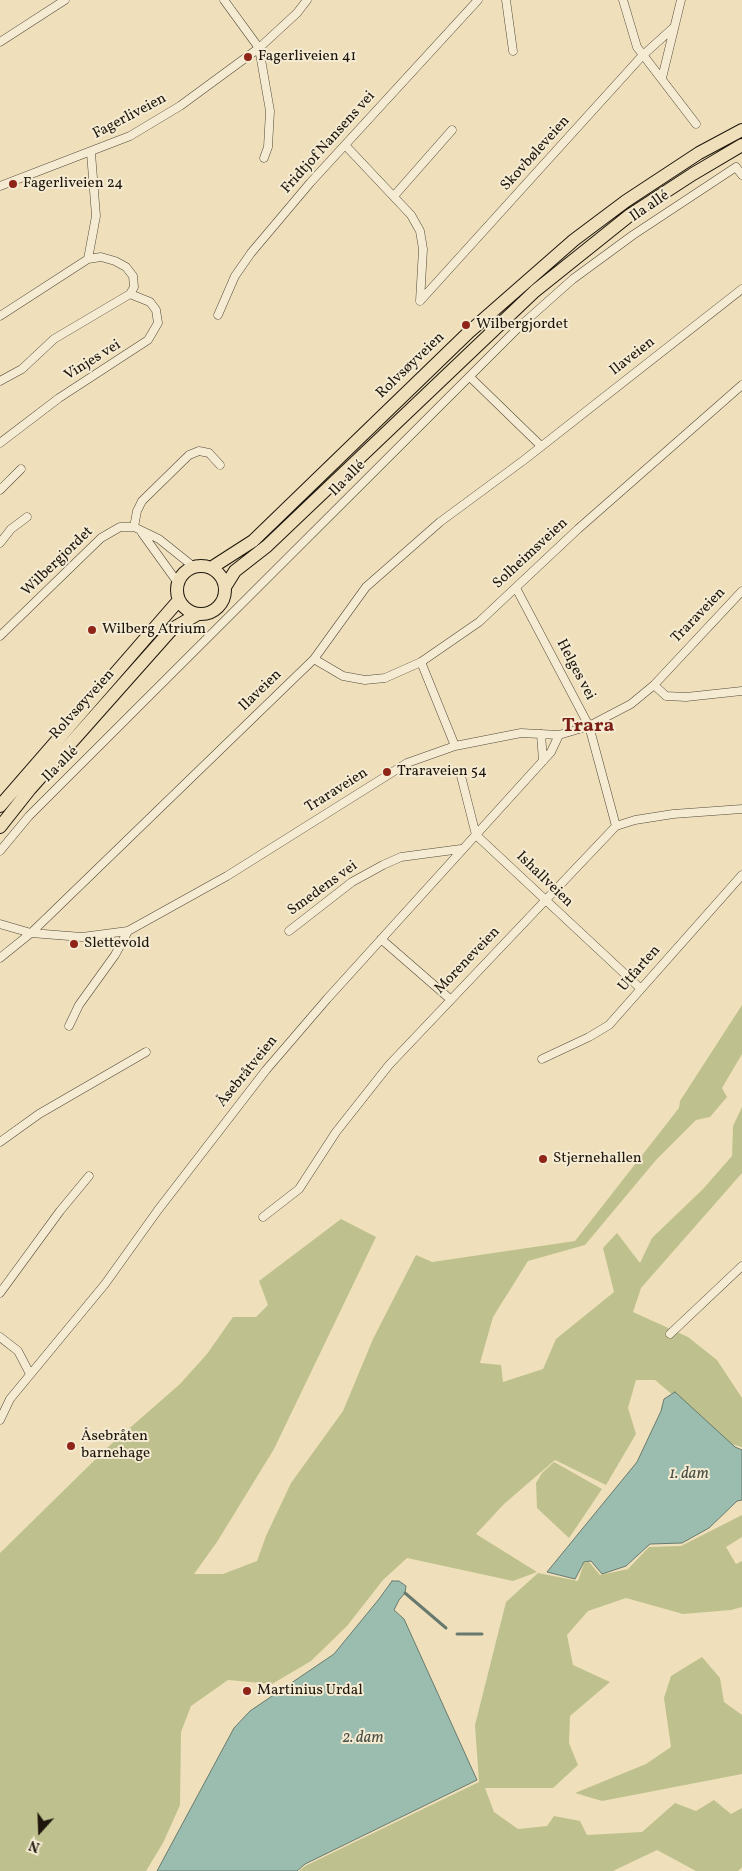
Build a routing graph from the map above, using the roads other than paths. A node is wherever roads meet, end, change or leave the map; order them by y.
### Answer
1 (65, 0) edge
2 (224, 0) edge
3 (307, 0) edge
4 (478, 0) edge
5 (506, 0) edge
6 (623, 0) edge
7 (681, 0) edge
8 (673, 28) junction
9 (0, 42) edge
10 (259, 48) junction
11 (513, 51) dead end
12 (642, 56) junction
13 (662, 78) junction
14 (696, 124) dead end
15 (452, 130) dead end
16 (742, 130) edge
17 (345, 145) junction
18 (742, 145) edge
19 (91, 153) junction
20 (264, 158) dead end
21 (742, 175) edge
22 (0, 186) edge
23 (394, 196) junction
24 (88, 259) junction
25 (742, 289) edge
26 (130, 294) junction
27 (218, 315) dead end
28 (0, 316) edge
29 (470, 377) junction
30 (0, 381) edge
31 (741, 389) edge
32 (0, 443) edge
33 (541, 446) junction
34 (220, 465) dead end
35 (22, 469) dead end
36 (0, 490) edge
37 (27, 517) dead end
38 (134, 527) junction
39 (142, 533) junction
40 (0, 543) edge
41 (194, 566) junction
42 (211, 568) junction
43 (178, 583) junction
44 (225, 587) junction
45 (516, 588) junction
46 (742, 591) edge
47 (179, 600) junction
48 (198, 614) junction
49 (0, 636) edge
50 (314, 659) junction
51 (421, 662) junction
52 (654, 685) junction
53 (742, 691) edge
54 (589, 726) junction
55 (541, 734) junction
56 (559, 735) junction
57 (455, 746) junction
58 (543, 761) junction
59 (460, 772) dead end
60 (0, 806) edge
61 (742, 809) edge
62 (616, 826) junction
63 (0, 827) edge
64 (476, 835) junction
65 (461, 849) junction
66 (0, 852) edge
67 (742, 875) edge
68 (545, 900) junction
69 (0, 924) edge
70 (128, 931) junction
71 (289, 931) dead end
72 (31, 933) junction
73 (380, 939) junction
74 (0, 958) edge
75 (641, 989) junction
76 (450, 999) junction
77 (69, 1026) dead end
78 (146, 1052) dead end
79 (542, 1059) dead end
80 (0, 1142) edge
81 (89, 1176) dead end
82 (263, 1217) dead end
83 (742, 1266) edge
84 (0, 1293) edge
85 (670, 1334) dead end
86 (0, 1337) edge
87 (30, 1374) junction
88 (0, 1420) edge

1 - 9 street
2 - 10 street
3 - 10 street, Fagerliveien
4 - 17 street, Fridtjof Nansens vei
5 - 11 street
6 - 12 street
7 - 8 street
8 - 12 street, Skovbøleveien
8 - 13 street
10 - 19 street, Fagerliveien
10 - 20 street
12 - 13 street
12 - 23 street, Skovbøleveien
13 - 14 street
15 - 23 street
16 - 42 main road, Rolvsøyveien
17 - 23 street
17 - 27 street, Fridtjof Nansens vei
18 - 44 main road, Rolvsøyveien
19 - 22 street, Fagerliveien
19 - 24 street
21 - 29 street, Ila allé
24 - 26 street
24 - 28 street
25 - 33 street, Ilaveien
26 - 30 street
26 - 32 street, Vinjes vei
29 - 33 street
29 - 66 street, Ila allé
31 - 45 street, Solheimsveien
33 - 50 street, Ilaveien
34 - 38 street
35 - 36 street
37 - 40 street
38 - 39 street
38 - 49 street, Wilbergjordet
39 - 41 street
39 - 43 street
41 - 42 main road
41 - 43 main road
42 - 44 main road
43 - 47 main road
44 - 48 main road
45 - 51 street, Solheimsveien
45 - 54 street, Helges vei
46 - 52 street, Traraveien
47 - 48 main road
47 - 60 main road, Rolvsøyveien
48 - 63 main road, Rolvsøyveien
50 - 51 street, Solheimsveien
50 - 72 street, Ilaveien
51 - 57 street
52 - 53 street
52 - 54 street, Traraveien
54 - 56 street, Traraveien
54 - 62 street, Helges vei
55 - 56 street, Traraveien
55 - 57 street, Traraveien
55 - 58 street
56 - 58 street, Åsebråtveien
57 - 70 street, Traraveien
58 - 64 street, Åsebråtveien
59 - 64 street
61 - 62 street
62 - 68 street, Moreneveien
64 - 65 street, Åsebråtveien
64 - 68 street, Ishallveien
65 - 71 street, Smedens vei
65 - 73 street, Åsebråtveien
67 - 75 street, Utfarten
68 - 75 street, Ishallveien
68 - 76 street, Moreneveien
69 - 72 street, Traraveien
70 - 72 street, Traraveien
70 - 77 street
72 - 74 street, Ilaveien
73 - 76 street
73 - 87 street, Åsebråtveien
75 - 79 street, Utfarten
76 - 82 street, Moreneveien
78 - 80 street
81 - 84 street
83 - 85 street
86 - 87 street
87 - 88 street, Åsebråtveien

